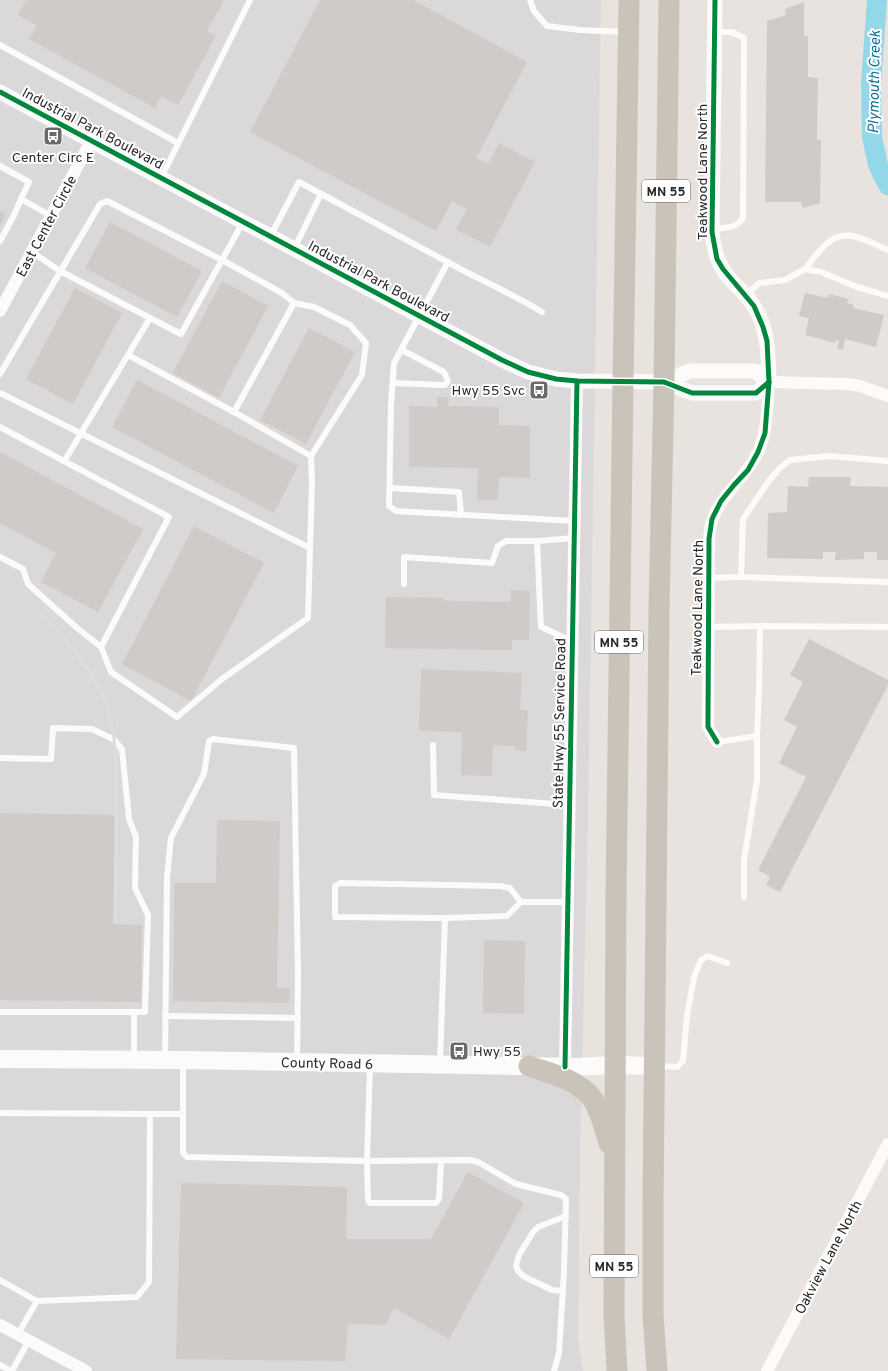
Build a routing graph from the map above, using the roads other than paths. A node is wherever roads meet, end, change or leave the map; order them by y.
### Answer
1 (250, 0) edge
2 (530, 0) edge
3 (629, 0) edge
4 (669, 0) edge
5 (715, 0) edge
6 (714, 32) junction
7 (628, 33) junction
8 (0, 45) edge
9 (0, 92) edge
10 (91, 141) junction
11 (178, 143) junction
12 (0, 166) edge
13 (161, 178) junction
14 (321, 194) junction
15 (21, 199) junction
16 (51, 216) junction
17 (243, 222) junction
18 (712, 229) junction
19 (270, 237) junction
20 (0, 241) edge
21 (294, 249) junction
22 (888, 250) edge
23 (32, 252) junction
24 (222, 260) junction
25 (448, 262) junction
26 (805, 269) junction
27 (60, 271) junction
28 (746, 295) junction
29 (888, 296) edge
30 (294, 303) junction
31 (0, 311) edge
32 (542, 312) dead end
33 (420, 316) junction
34 (150, 318) junction
35 (402, 350) junction
36 (128, 355) junction
37 (0, 374) edge
38 (577, 381) junction
39 (622, 382) junction
40 (664, 382) junction
41 (769, 382) junction
42 (393, 383) junction
43 (0, 393) edge
44 (888, 396) edge
45 (234, 412) junction
46 (0, 427) edge
47 (81, 434) junction
48 (311, 456) junction
49 (65, 460) junction
50 (888, 461) edge
51 (390, 488) junction
52 (461, 515) junction
53 (574, 521) junction
54 (574, 538) junction
55 (537, 542) junction
56 (310, 548) junction
57 (0, 557) edge
58 (709, 578) junction
59 (740, 578) junction
60 (888, 582) edge
61 (404, 584) dead end
62 (709, 626) junction
63 (760, 626) junction
64 (888, 627) edge
65 (572, 641) junction
66 (101, 648) junction
67 (757, 736) junction
68 (717, 742) joint
69 (433, 745) dead end
70 (0, 758) edge
71 (569, 805) junction
72 (744, 897) dead end
73 (521, 902) junction
74 (567, 902) junction
75 (445, 918) junction
76 (727, 963) dead end
77 (0, 1012) edge
78 (134, 1012) junction
79 (165, 1016) junction
80 (298, 1018) junction
81 (0, 1059) edge
82 (134, 1060) junction
83 (183, 1060) junction
84 (165, 1061) junction
85 (297, 1062) junction
86 (370, 1063) junction
87 (440, 1064) junction
88 (615, 1065) junction
89 (529, 1066) junction
90 (565, 1066) junction
91 (654, 1066) junction
92 (0, 1113) edge
93 (150, 1114) junction
94 (182, 1114) junction
95 (888, 1144) edge
96 (367, 1161) junction
97 (441, 1161) junction
98 (614, 1161) junction
99 (566, 1216) junction
100 (0, 1280) edge
101 (563, 1291) junction
102 (37, 1301) junction
103 (0, 1325) edge
104 (18, 1334) junction
105 (29, 1340) junction
106 (0, 1365) edge
107 (11, 1371) edge
108 (86, 1371) edge
109 (554, 1371) edge
110 (617, 1371) edge
111 (657, 1371) edge
112 (767, 1371) edge

1 - 11 lane
2 - 7 lane
3 - 7 highway, MN 55
4 - 40 highway, MN 55
5 - 6 street, Teakwood Lane North
6 - 18 street, Teakwood Lane North
6 - 18 lane
7 - 39 highway, MN 55
8 - 11 lane
9 - 10 street, Industrial Park Boulevard
10 - 13 street, Industrial Park Boulevard
10 - 16 street, East Center Circle
11 - 13 lane
12 - 15 lane
13 - 17 street, Industrial Park Boulevard
14 - 19 lane
14 - 21 lane
14 - 25 lane
15 - 16 lane
15 - 20 lane
16 - 23 street, East Center Circle
17 - 19 street, Industrial Park Boulevard
17 - 24 lane
18 - 28 street, Teakwood Lane North
19 - 21 street, Industrial Park Boulevard
21 - 33 street, Industrial Park Boulevard
22 - 26 lane
23 - 27 lane
23 - 31 street, East Center Circle
24 - 27 lane
24 - 30 lane
24 - 34 lane
25 - 32 lane
25 - 33 lane
26 - 28 lane
26 - 29 lane
27 - 34 lane
27 - 37 lane
28 - 41 street, Teakwood Lane North
30 - 45 lane
30 - 48 lane
33 - 35 lane
33 - 38 street, Industrial Park Boulevard
34 - 36 lane
35 - 42 lane
35 - 42 lane
36 - 45 lane
36 - 47 lane
38 - 39 street, Industrial Park Boulevard
38 - 53 street, State Hwy 55 Service Road
39 - 40 street, Industrial Park Boulevard
39 - 88 highway, MN 55
40 - 41 street, Industrial Park Boulevard
40 - 41 street, Industrial Park Boulevard
40 - 91 highway, MN 55
41 - 44 street
41 - 58 street, Teakwood Lane North
42 - 51 lane
43 - 47 lane
45 - 48 lane
46 - 49 lane
47 - 49 lane
47 - 56 lane
48 - 56 lane
49 - 66 lane
50 - 59 lane
51 - 52 lane
51 - 52 lane
52 - 53 lane
53 - 54 street, State Hwy 55 Service Road
54 - 55 lane
54 - 65 street, State Hwy 55 Service Road
55 - 61 lane
55 - 65 lane
56 - 66 lane
57 - 66 lane
58 - 59 lane
58 - 62 street, Teakwood Lane North
59 - 60 lane
62 - 63 lane
62 - 68 street, Teakwood Lane North
63 - 64 lane
63 - 67 lane
65 - 71 street, State Hwy 55 Service Road
67 - 68 lane
67 - 72 lane
69 - 71 lane
70 - 78 lane
71 - 74 street, State Hwy 55 Service Road
73 - 74 lane
73 - 75 lane
73 - 75 lane
74 - 90 street, State Hwy 55 Service Road
75 - 87 lane
76 - 91 lane
77 - 78 lane
78 - 82 lane
79 - 80 lane
79 - 80 lane
79 - 84 lane
80 - 85 lane
81 - 82 main road, County Road 6
82 - 84 main road, County Road 6
83 - 84 main road, County Road 6
83 - 85 main road, County Road 6
83 - 94 lane
85 - 86 main road, County Road 6
86 - 87 main road, County Road 6
86 - 96 lane
87 - 89 main road, County Road 6
88 - 90 main road, County Road 6
88 - 91 main road, County Road 6
88 - 98 highway, MN 55
89 - 90 main road, County Road 6
89 - 98 highway
91 - 111 highway, MN 55
92 - 93 lane
93 - 94 lane
93 - 102 lane
94 - 96 lane
95 - 112 street, Oakview Lane North
96 - 97 lane
96 - 97 lane
97 - 99 lane
98 - 110 highway, MN 55
99 - 101 lane
99 - 101 lane
100 - 102 lane
101 - 109 lane
102 - 104 lane
103 - 104 street
104 - 105 street
105 - 107 lane
105 - 108 street
106 - 107 lane

